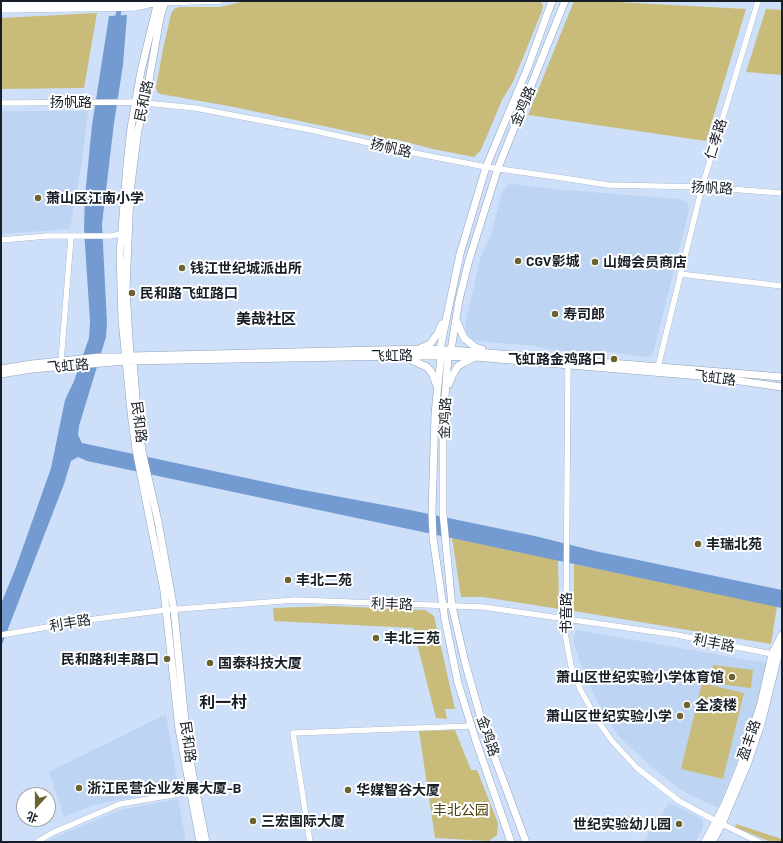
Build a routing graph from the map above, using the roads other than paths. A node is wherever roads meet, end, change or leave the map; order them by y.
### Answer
1 (220, 1) edge
2 (552, 1) edge
3 (565, 1) edge
4 (758, 1) edge
5 (161, 2) edge
6 (1, 4) edge
7 (134, 6) junction
8 (1, 10) edge
9 (1, 102) edge
10 (135, 102) junction
11 (145, 103) junction
12 (486, 167) junction
13 (498, 168) junction
14 (702, 187) junction
15 (782, 193) edge
16 (121, 234) junction
17 (74, 236) junction
18 (1, 240) edge
19 (680, 274) junction
20 (782, 286) edge
21 (448, 312) junction
22 (456, 318) junction
23 (419, 349) junction
24 (445, 353) junction
25 (495, 353) junction
26 (401, 356) junction
27 (476, 357) junction
28 (128, 359) junction
29 (61, 361) junction
30 (78, 362) junction
31 (568, 365) junction
32 (1, 369) edge
33 (657, 369) junction
34 (1, 374) edge
35 (782, 377) edge
36 (782, 387) edge
37 (438, 392) junction
38 (445, 400) junction
39 (443, 606) junction
40 (452, 606) junction
41 (166, 610) junction
42 (174, 610) junction
43 (566, 619) junction
44 (1, 635) edge
45 (782, 635) edge
46 (782, 646) edge
47 (777, 656) edge
48 (471, 726) junction
49 (190, 792) junction
50 (719, 823) junction
51 (37, 842) edge
52 (200, 842) edge
53 (206, 842) edge
54 (310, 842) edge
55 (511, 842) edge
56 (526, 842) edge
57 (705, 842) edge
58 (712, 842) edge
59 (759, 842) edge

1 - 5 street
2 - 12 main road, 金鸡路
3 - 13 main road, 金鸡路
4 - 14 street, 仁孝路
5 - 7 highway
5 - 10 main road, 民和路
5 - 11 main road, 民和路
6 - 7 highway
7 - 8 street
9 - 10 street, 扬帆路
10 - 11 street, 扬帆路
10 - 16 main road, 民和路
11 - 12 street, 扬帆路
11 - 28 main road, 民和路
12 - 13 street, 扬帆路
12 - 21 main road, 金鸡路
13 - 14 street, 扬帆路
13 - 22 main road, 金鸡路
14 - 15 street, 扬帆路
14 - 19 street, 仁孝路
16 - 17 street
16 - 28 main road, 民和路
17 - 18 street
17 - 29 street
19 - 20 street
19 - 33 street, 仁孝路
21 - 23 main road
21 - 24 main road, 金鸡路
22 - 24 main road, 金鸡路
22 - 25 main road
23 - 24 main road, 飞虹路
23 - 28 main road, 飞虹路
24 - 25 main road, 飞虹路
24 - 26 main road, 飞虹路
24 - 27 main road, 飞虹路
24 - 37 main road, 金鸡路
24 - 38 main road, 金鸡路
25 - 33 main road, 飞虹路
26 - 28 main road, 飞虹路
26 - 37 main road
27 - 31 main road, 飞虹路
27 - 38 main road
28 - 30 main road, 飞虹路
28 - 41 main road, 民和路
28 - 42 main road, 民和路
29 - 30 main road, 飞虹路
29 - 32 main road, 飞虹路
30 - 34 main road, 飞虹路
31 - 33 main road, 飞虹路
31 - 43 street, 书音路
33 - 35 main road, 飞虹路
33 - 36 main road, 飞虹路
37 - 39 main road, 金鸡路
38 - 40 main road, 金鸡路
39 - 40 street, 利丰路
39 - 42 street, 利丰路
39 - 48 main road, 金鸡路
40 - 43 street, 利丰路
40 - 56 main road, 金鸡路
41 - 42 street, 利丰路
41 - 44 street, 利丰路
41 - 49 main road, 民和路
42 - 53 main road, 民和路
43 - 47 street, 利丰路
43 - 50 street, 书音路
45 - 47 main road, 盈丰路
46 - 47 main road, 盈丰路
47 - 50 main road, 盈丰路
48 - 54 street
48 - 55 main road, 金鸡路
49 - 51 street
49 - 52 main road, 民和路
50 - 57 main road, 盈丰路
50 - 58 main road, 盈丰路
50 - 59 street, 书音路

